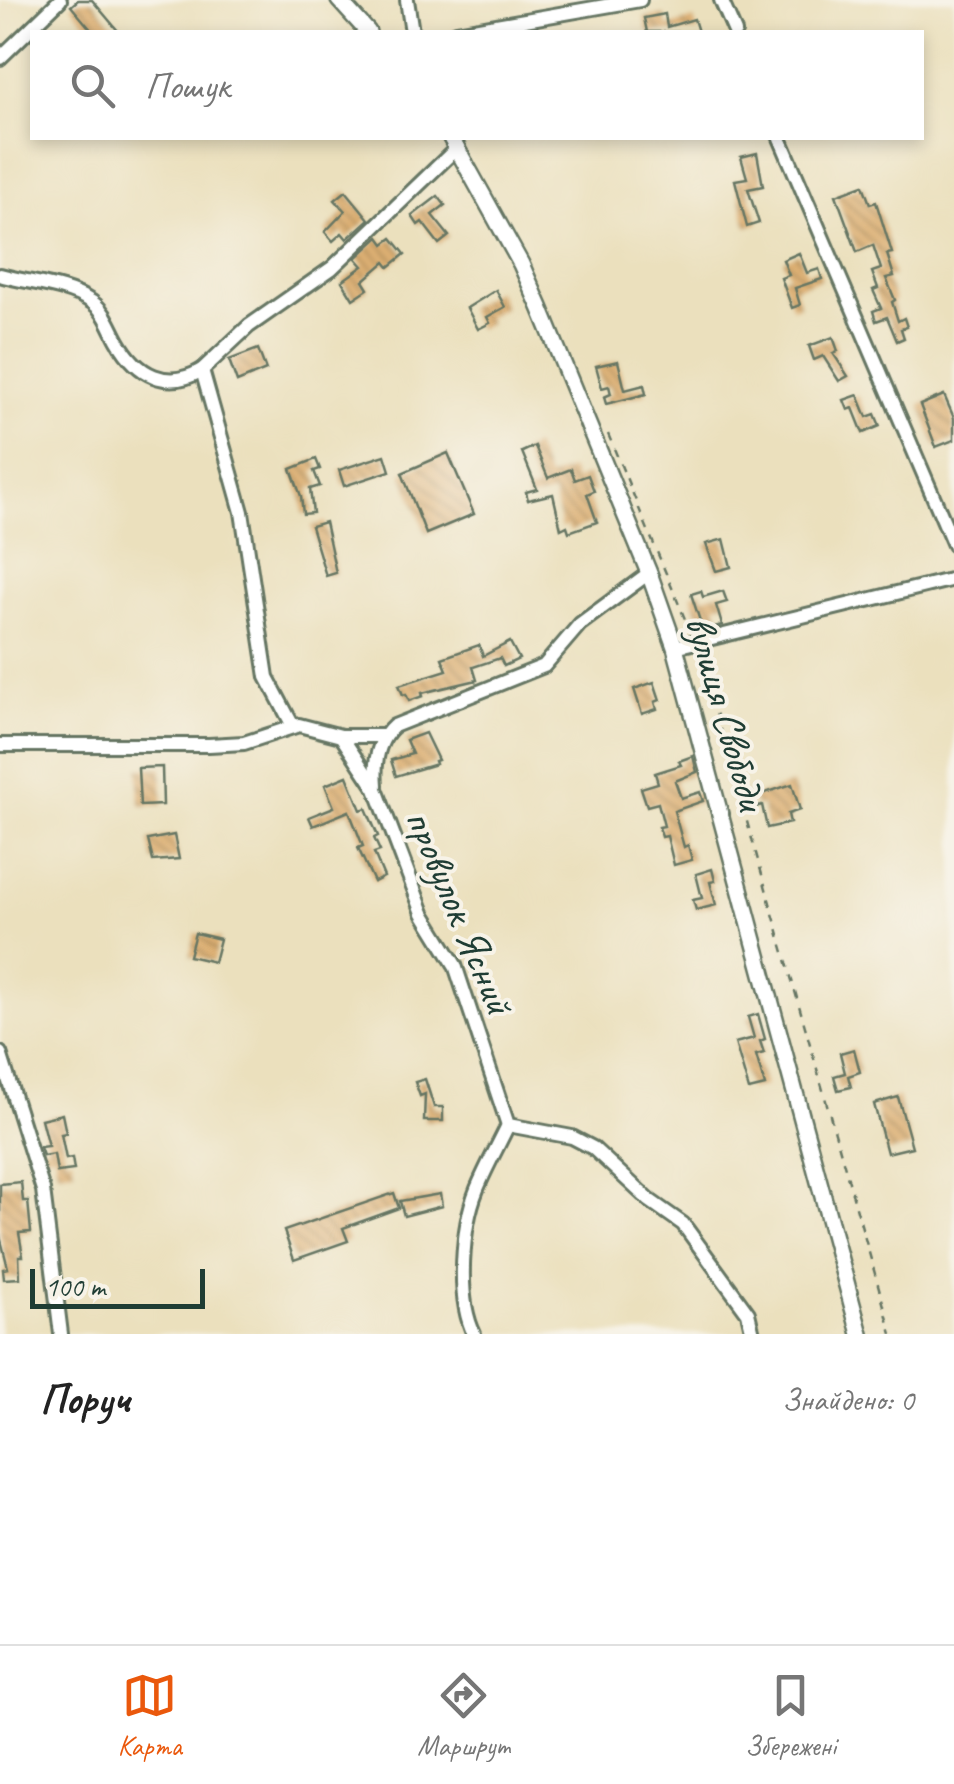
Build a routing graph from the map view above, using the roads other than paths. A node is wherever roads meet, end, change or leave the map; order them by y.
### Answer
1 (60, 0) edge
2 (339, 0) edge
3 (407, 0) edge
4 (640, 0) edge
5 (721, 0) edge
6 (366, 30) edge
7 (412, 30) edge
8 (468, 30) edge
9 (734, 30) edge
10 (0, 58) edge
11 (781, 140) edge
12 (454, 142) edge
13 (0, 275) edge
14 (202, 370) junction
15 (954, 545) edge
16 (649, 574) junction
17 (954, 579) edge
18 (675, 647) junction
19 (293, 726) junction
20 (340, 736) junction
21 (383, 736) junction
22 (0, 744) edge
23 (376, 789) junction
24 (0, 1052) edge
25 (508, 1125) junction
26 (62, 1334) edge
27 (474, 1334) edge
28 (753, 1334) edge
29 (860, 1334) edge

1 - 10 street
2 - 6 street
3 - 7 street
4 - 8 street
5 - 9 street
11 - 15 street
12 - 14 street
12 - 16 street, вулиця Свободи
13 - 14 street
14 - 19 street
16 - 18 street, вулиця Свободи
16 - 21 street
17 - 18 street
18 - 29 street, вулиця Свободи
19 - 20 street
19 - 22 street
20 - 21 street
20 - 23 street, провулок Ясний
21 - 23 street
23 - 25 street, провулок Ясний
24 - 26 street
25 - 27 street
25 - 28 street

